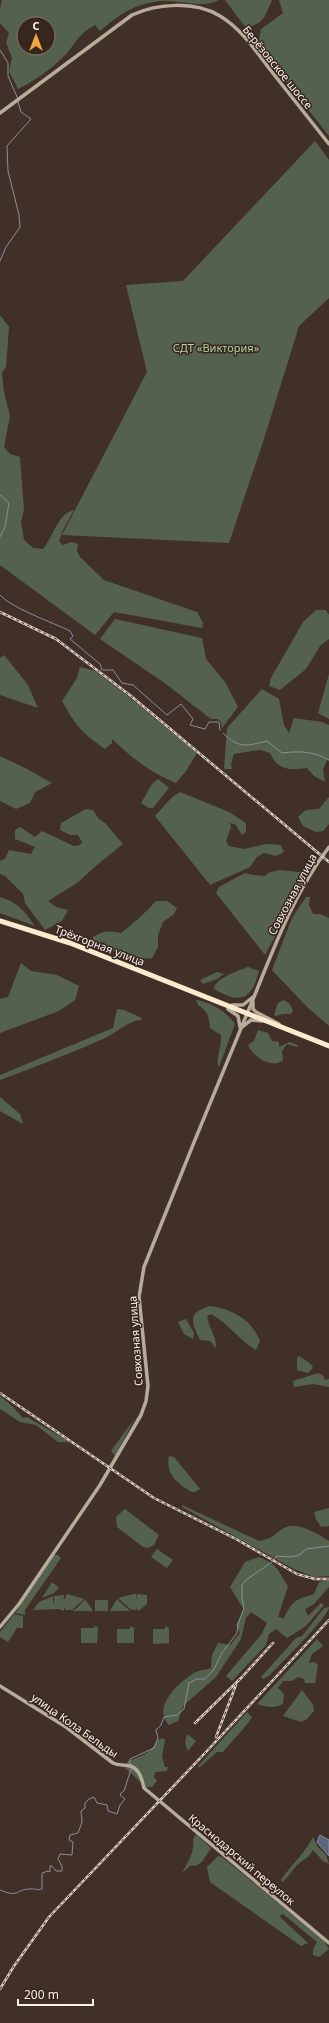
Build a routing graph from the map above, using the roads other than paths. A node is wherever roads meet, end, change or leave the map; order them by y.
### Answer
1 (0, 113) edge
2 (329, 144) edge
3 (329, 847) edge
4 (0, 921) edge
5 (195, 992) junction
6 (255, 995) junction
7 (247, 1013) junction
8 (240, 1029) junction
9 (305, 1036) junction
10 (329, 1046) edge
11 (0, 1627) edge
12 (0, 1686) edge
13 (144, 1788) joint
14 (329, 1944) edge

1 - 2 main road, Берёзовское шоссе
3 - 6 main road, Совхозная улица
4 - 5 highway, Трёхгорная улица
5 - 6 main road
5 - 7 highway, Трёхгорная улица
5 - 8 main road
6 - 7 main road
6 - 9 main road
7 - 8 main road
7 - 9 highway, Трёхгорная улица
8 - 9 main road
8 - 11 main road, Совхозная улица
9 - 10 highway, Трёхгорная улица
12 - 13 main road, улица Кола Бельды
13 - 14 main road, Краснодарский переулок

